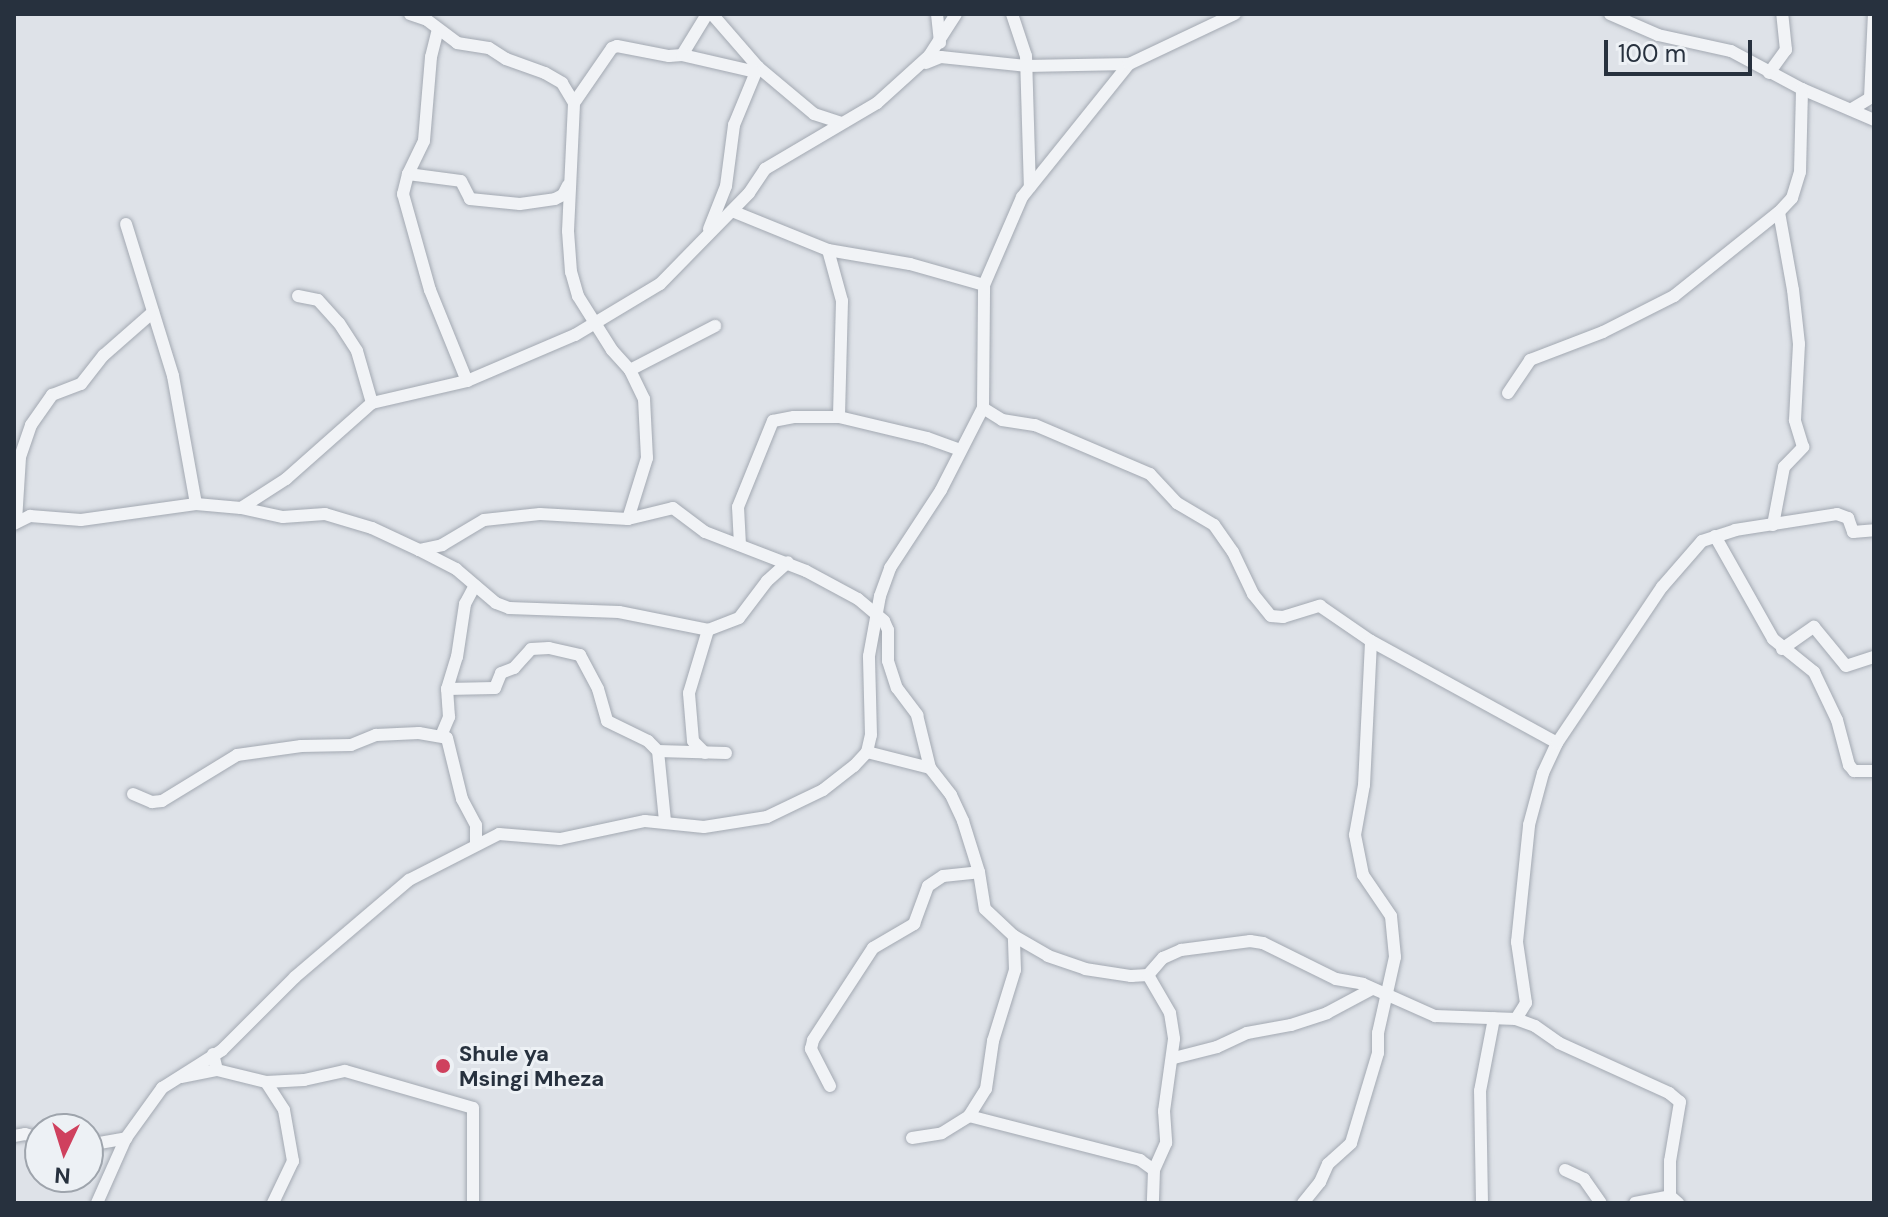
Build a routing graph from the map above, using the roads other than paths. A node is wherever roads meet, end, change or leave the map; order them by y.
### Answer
1 (410, 14) edge
2 (709, 14) edge
3 (937, 14) edge
4 (956, 14) edge
5 (1012, 14) edge
6 (1235, 14) edge
7 (1610, 14) edge
8 (1782, 14) edge
9 (1874, 14) edge
10 (438, 29) junction
11 (940, 41) junction
12 (682, 55) junction
13 (955, 57) junction
14 (1129, 64) junction
15 (919, 66) junction
16 (1026, 66) junction
17 (757, 69) junction
18 (1769, 73) junction
19 (1802, 89) junction
20 (574, 103) junction
21 (1852, 109) junction
22 (1874, 120) edge
23 (841, 123) junction
24 (408, 174) junction
25 (570, 183) junction
26 (1030, 187) junction
27 (732, 211) junction
28 (1779, 212) junction
29 (126, 224) dead end
30 (708, 232) junction
31 (828, 250) junction
32 (984, 285) junction
33 (298, 296) dead end
34 (153, 312) junction
35 (595, 324) junction
36 (715, 326) dead end
37 (630, 370) junction
38 (467, 381) junction
39 (1508, 393) dead end
40 (372, 403) junction
41 (983, 408) junction
42 (839, 417) junction
43 (960, 450) junction
44 (196, 504) junction
45 (241, 508) junction
46 (628, 519) junction
47 (15, 523) edge
48 (1773, 525) junction
49 (1874, 530) edge
50 (1715, 536) junction
51 (442, 545) junction
52 (740, 545) junction
53 (419, 550) junction
54 (435, 560) junction
55 (788, 562) junction
56 (475, 585) junction
57 (878, 615) junction
58 (708, 630) junction
59 (1371, 641) junction
60 (1782, 649) junction
61 (1874, 657) edge
62 (447, 689) junction
63 (441, 736) junction
64 (1557, 743) junction
65 (658, 751) junction
66 (867, 752) junction
67 (705, 753) junction
68 (726, 753) dead end
69 (930, 768) junction
70 (1874, 771) edge
71 (133, 794) dead end
72 (665, 821) junction
73 (476, 843) junction
74 (979, 872) junction
75 (1014, 936) junction
76 (1148, 975) junction
77 (1372, 989) junction
78 (1388, 996) junction
79 (1494, 1018) junction
80 (1516, 1019) junction
81 (213, 1054) junction
82 (1174, 1058) junction
83 (217, 1070) junction
84 (175, 1078) junction
85 (266, 1082) junction
86 (830, 1086) dead end
87 (969, 1116) junction
88 (126, 1138) junction
89 (912, 1138) dead end
90 (104, 1142) edge
91 (1154, 1170) junction
92 (1565, 1170) dead end
93 (1674, 1199) edge
94 (97, 1203) edge
95 (273, 1203) edge
96 (473, 1203) edge
97 (1153, 1203) edge
98 (1303, 1203) edge
99 (1482, 1203) edge
100 (1601, 1203) edge
101 (1635, 1203) edge

1 - 10 street
2 - 12 street
2 - 17 street
3 - 11 street
4 - 11 street
5 - 16 street
6 - 14 street
7 - 18 street
8 - 18 street
9 - 21 street
10 - 20 street
10 - 24 street
11 - 13 street
11 - 15 street
12 - 17 street
12 - 20 street
13 - 15 street
13 - 16 street
14 - 16 street
14 - 26 street
15 - 23 street
16 - 26 street
17 - 23 street
17 - 30 street
18 - 19 street
19 - 21 street
19 - 28 street
20 - 25 street
21 - 22 street
23 - 27 street
24 - 25 street
24 - 38 street
25 - 35 street
26 - 32 street
27 - 30 street
27 - 31 street
28 - 39 street
28 - 48 street
29 - 34 street
30 - 35 street
31 - 32 street
31 - 42 street
32 - 41 street
33 - 40 street
34 - 44 street
34 - 47 street
35 - 37 street
35 - 38 street
36 - 37 street
37 - 46 street
38 - 40 street
40 - 45 street
41 - 43 street
41 - 59 street
42 - 43 street
42 - 52 street
43 - 57 street
44 - 45 street
44 - 47 street
45 - 53 street
46 - 51 street
46 - 52 street
48 - 49 street
48 - 50 street
50 - 60 street
50 - 64 street
51 - 53 street
51 - 54 street
52 - 55 street
53 - 54 street
54 - 56 street
55 - 57 street
55 - 58 street
56 - 58 street
56 - 62 street
57 - 66 street
57 - 69 street
58 - 67 street
59 - 64 street
59 - 78 street
60 - 61 street
60 - 70 street
62 - 63 street
62 - 65 street
63 - 71 street
63 - 73 street
64 - 80 street
65 - 67 street
65 - 72 street
66 - 69 street
66 - 72 street
67 - 68 street
69 - 74 street
72 - 73 street
73 - 81 street
74 - 75 street
74 - 86 street
75 - 76 street
75 - 87 street
76 - 77 street
76 - 82 street
77 - 78 street
77 - 82 street
78 - 79 street
78 - 98 street
79 - 80 street
79 - 99 street
80 - 93 street
81 - 83 street
81 - 84 street
82 - 91 street
83 - 84 street
83 - 85 street
84 - 88 street
85 - 95 street
85 - 96 street
87 - 89 street
87 - 91 street
88 - 90 street
88 - 94 street
91 - 97 street
92 - 100 street
93 - 101 street

